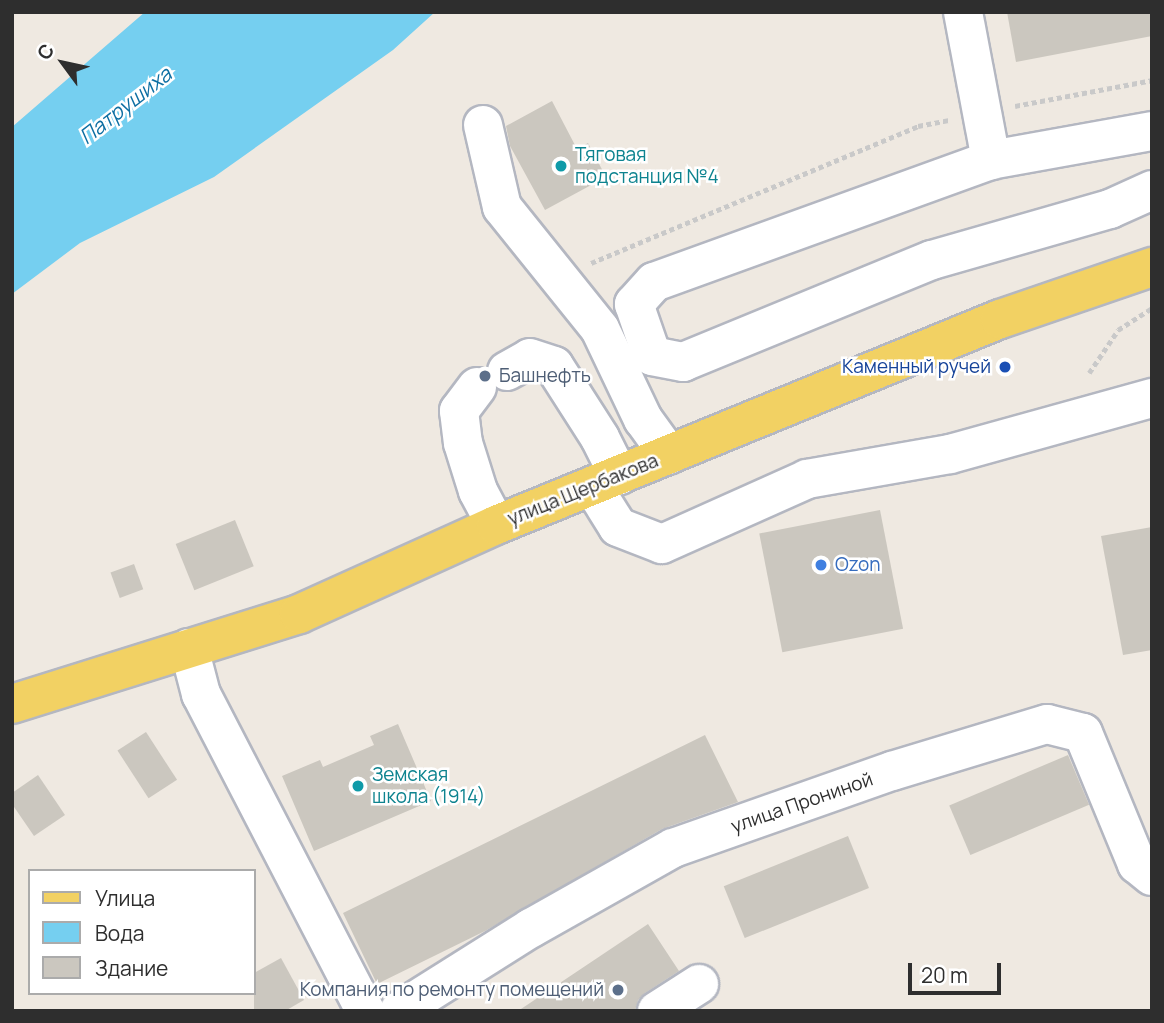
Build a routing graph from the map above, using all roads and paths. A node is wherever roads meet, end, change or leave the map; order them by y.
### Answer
1 (963, 12) edge
2 (484, 125) dead end
3 (1152, 131) edge
4 (991, 160) junction
5 (1152, 190) edge
6 (1152, 267) edge
7 (1152, 308) edge
8 (1089, 373) dead end
9 (1152, 398) edge
10 (668, 456) junction
11 (606, 482) junction
12 (496, 525) junction
13 (189, 648) junction
14 (12, 704) edge
15 (1152, 876) edge
16 (699, 984) dead end
17 (365, 1011) edge
18 (398, 1011) edge
19 (657, 1011) edge

1 - 4 street
2 - 10 street
3 - 4 street
4 - 5 street
6 - 10 main road, улица Щербакова
7 - 8 path
9 - 11 street
10 - 11 main road, улица Щербакова
11 - 12 main road, улица Щербакова
11 - 12 street
12 - 13 main road, улица Щербакова
13 - 14 main road, улица Щербакова
13 - 17 street
15 - 18 street, улица Прониной
16 - 19 street

